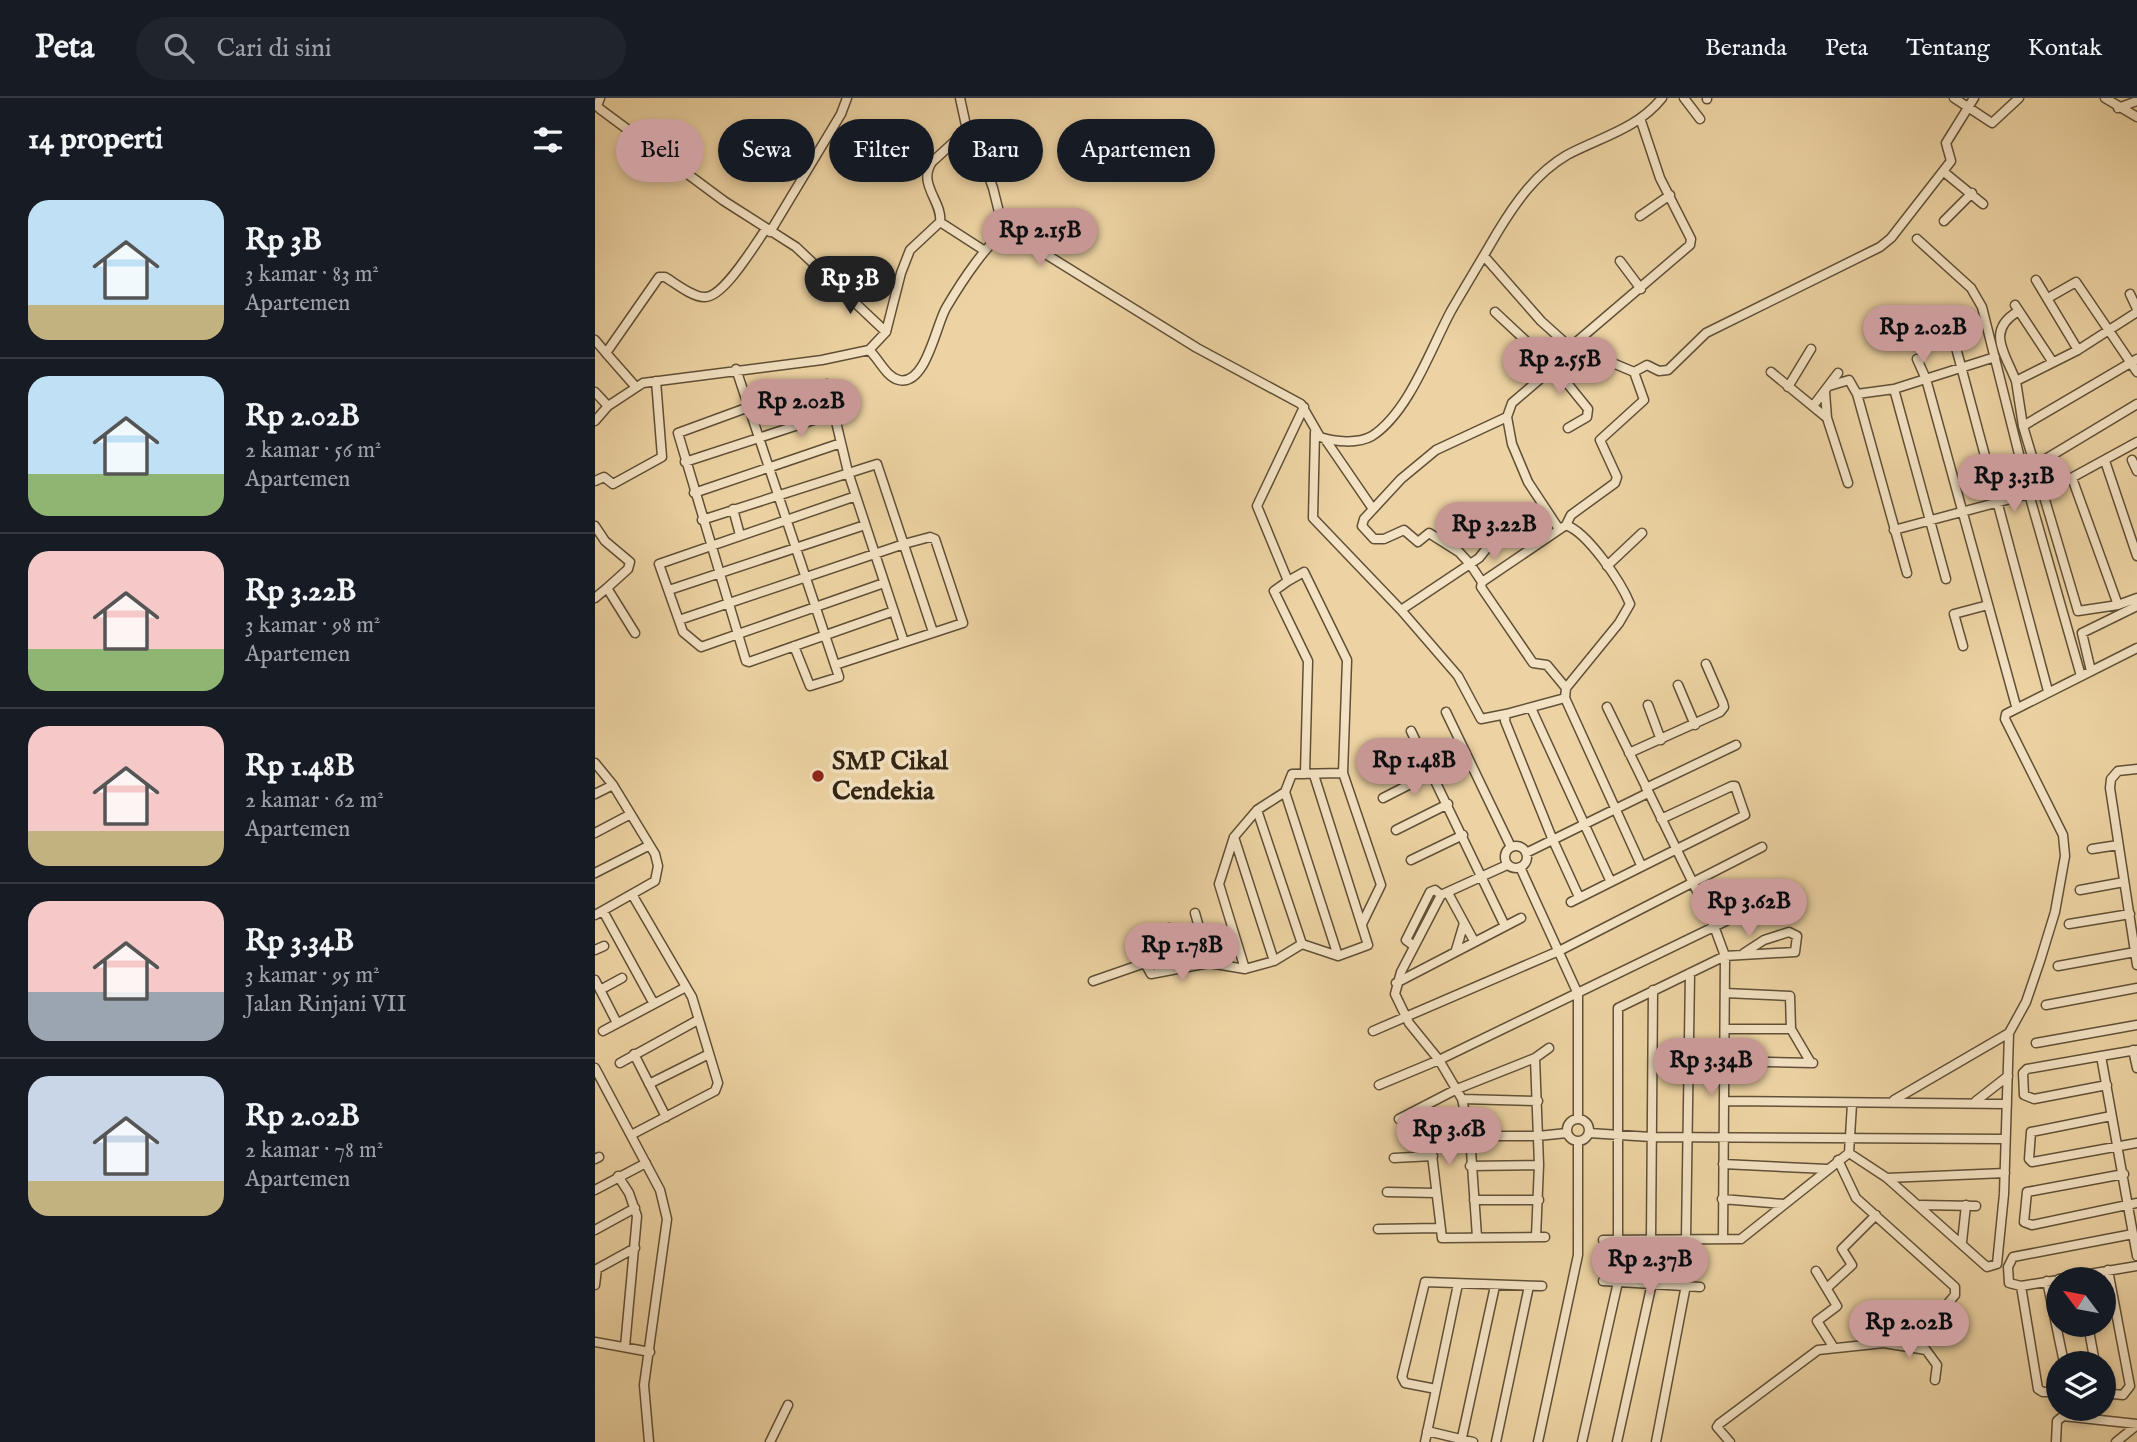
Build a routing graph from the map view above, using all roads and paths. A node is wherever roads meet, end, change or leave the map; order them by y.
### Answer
1 (847, 98) edge
2 (960, 98) edge
3 (1661, 98) edge
4 (1684, 98) edge
5 (1954, 98) edge
6 (1974, 98) edge
7 (2019, 98) edge
8 (2105, 98) edge
9 (2137, 101) edge
10 (597, 103) edge
11 (2118, 108) junction
12 (1968, 109) junction
13 (2137, 117) edge
14 (965, 119) edge
15 (1700, 119) dead end
16 (1641, 121) junction
17 (948, 147) edge
18 (934, 160) edge
19 (1944, 172) junction
20 (928, 182) edge
21 (990, 182) edge
22 (1972, 194) junction
23 (1670, 195) junction
24 (1983, 204) dead end
25 (1640, 216) dead end
26 (1944, 220) dead end
27 (940, 222) junction
28 (768, 230) junction
29 (1004, 232) junction
30 (1917, 239) dead end
31 (985, 251) junction
32 (1484, 256) junction
33 (1620, 261) dead end
34 (2036, 280) dead end
35 (1641, 289) junction
36 (2130, 295) dead end
37 (2048, 298) junction
38 (2137, 310) edge
39 (1495, 313) dead end
40 (2110, 330) junction
41 (886, 332) junction
42 (1584, 338) junction
43 (595, 340) edge
44 (1955, 344) dead end
45 (1571, 348) junction
46 (1811, 349) dead end
47 (2078, 349) junction
48 (869, 350) junction
49 (606, 353) junction
50 (1995, 357) junction
51 (1917, 359) dead end
52 (2052, 361) junction
53 (2134, 361) edge
54 (1962, 366) junction
55 (1554, 367) junction
56 (736, 369) junction
57 (1634, 372) junction
58 (1772, 372) dead end
59 (2137, 372) edge
60 (1838, 373) dead end
61 (1926, 379) junction
62 (656, 381) junction
63 (2016, 381) junction
64 (635, 386) junction
65 (1788, 387) junction
66 (1827, 389) junction
67 (1894, 389) junction
68 (595, 392) edge
69 (1857, 394) junction
70 (2137, 404) edge
71 (1812, 406) junction
72 (608, 407) junction
73 (749, 407) junction
74 (1304, 407) junction
75 (835, 413) junction
76 (1507, 417) junction
77 (1827, 418) junction
78 (595, 421) edge
79 (2023, 426) junction
80 (1568, 428) dead end
81 (1315, 432) junction
82 (759, 437) junction
83 (1325, 439) junction
84 (2137, 442) edge
85 (841, 443) junction
86 (2132, 460) dead end
87 (2105, 461) junction
88 (685, 462) junction
89 (2033, 466) junction
90 (769, 467) junction
91 (2137, 471) edge
92 (848, 472) junction
93 (2072, 478) junction
94 (595, 481) edge
95 (1849, 483) dead end
96 (694, 493) junction
97 (2029, 494) junction
98 (2042, 494) junction
99 (779, 495) junction
100 (856, 496) junction
101 (1996, 503) junction
102 (733, 509) junction
103 (1373, 509) junction
104 (1962, 511) junction
105 (787, 519) junction
106 (702, 520) junction
107 (1931, 520) junction
108 (595, 526) edge
109 (865, 526) junction
110 (1562, 527) junction
111 (1894, 530) junction
112 (1499, 533) dead end
113 (1642, 533) dead end
114 (740, 535) junction
115 (904, 544) junction
116 (710, 545) junction
117 (796, 548) junction
118 (875, 554) junction
119 (2137, 556) edge
120 (1470, 564) junction
121 (1607, 566) junction
122 (1907, 573) dead end
123 (719, 574) junction
124 (806, 577) junction
125 (1946, 579) dead end
126 (1287, 581) junction
127 (1482, 582) junction
128 (884, 583) junction
129 (607, 588) junction
130 (669, 590) junction
131 (595, 598) edge
132 (2137, 598) edge
133 (729, 603) junction
134 (1988, 604) junction
135 (2118, 605) junction
136 (816, 606) junction
137 (2137, 606) edge
138 (1402, 610) junction
139 (894, 611) junction
140 (678, 620) junction
141 (739, 632) junction
142 (933, 632) junction
143 (635, 633) dead end
144 (825, 635) junction
145 (904, 642) junction
146 (794, 646) junction
147 (1963, 646) dead end
148 (2137, 648) edge
149 (1706, 664) dead end
150 (835, 665) junction
151 (2091, 671) junction
152 (2081, 676) junction
153 (1678, 685) dead end
154 (1566, 688) junction
155 (2049, 691) junction
156 (1565, 698) junction
157 (1647, 705) dead end
158 (2016, 706) junction
159 (1607, 707) dead end
160 (1531, 708) junction
161 (1447, 712) dead end
162 (1506, 714) junction
163 (1695, 725) junction
164 (1411, 731) dead end
165 (1661, 740) junction
166 (1736, 745) dead end
167 (1420, 748) junction
168 (1629, 753) junction
169 (1386, 760) dead end
170 (595, 763) edge
171 (2137, 769) edge
172 (1343, 773) junction
173 (1432, 773) junction
174 (1309, 774) junction
175 (613, 785) junction
176 (1647, 790) junction
177 (1285, 792) junction
178 (595, 794) edge
179 (1383, 798) dead end
180 (1448, 804) junction
181 (1615, 809) junction
182 (1257, 810) junction
183 (629, 815) junction
184 (1661, 819) junction
185 (1584, 822) junction
186 (1396, 830) dead end
187 (595, 833) edge
188 (1463, 835) junction
189 (1234, 838) junction
190 (1552, 838) junction
191 (2118, 845) junction
192 (648, 846) junction
193 (1511, 847) junction
194 (1762, 847) dead end
195 (2092, 849) dead end
196 (1675, 850) junction
197 (1526, 853) junction
198 (1411, 860) dead end
199 (1507, 864) junction
200 (1641, 865) junction
201 (1520, 867) junction
202 (595, 873) edge
203 (1480, 876) junction
204 (1611, 880) junction
205 (2124, 882) junction
206 (1693, 884) junction
207 (2080, 890) dead end
208 (1788, 891) dead end
209 (1445, 894) junction
210 (2137, 894) edge
211 (2126, 895) junction
212 (633, 896) junction
213 (1579, 897) junction
214 (1571, 902) dead end
215 (599, 913) edge
216 (1195, 913) dead end
217 (2130, 914) junction
218 (1521, 918) dead end
219 (1464, 923) junction
220 (1362, 924) junction
221 (2070, 924) dead end
222 (1505, 926) junction
223 (1714, 926) junction
224 (1169, 928) dead end
225 (1137, 934) dead end
226 (1474, 942) junction
227 (1302, 944) junction
228 (1456, 950) junction
229 (1561, 950) junction
230 (2135, 951) junction
231 (1744, 953) junction
232 (1338, 956) junction
233 (1725, 956) junction
234 (1274, 961) junction
235 (1145, 962) junction
236 (1209, 963) junction
237 (2137, 965) edge
238 (2058, 966) dead end
239 (1180, 969) junction
240 (1245, 969) junction
241 (1690, 973) junction
242 (622, 978) dead end
243 (595, 981) edge
244 (1093, 981) dead end
245 (1396, 983) junction
246 (686, 987) junction
247 (2137, 988) edge
248 (600, 990) junction
249 (1653, 990) junction
250 (1725, 993) junction
251 (1579, 994) junction
252 (654, 1004) junction
253 (2046, 1005) dead end
254 (1405, 1016) junction
255 (698, 1020) junction
256 (617, 1023) junction
257 (2137, 1026) edge
258 (1791, 1029) junction
259 (1725, 1030) junction
260 (603, 1031) dead end
261 (1373, 1031) dead end
262 (2009, 1033) junction
263 (2036, 1044) dead end
264 (1549, 1048) dead end
265 (2135, 1050) edge
266 (634, 1054) junction
267 (709, 1054) junction
268 (2101, 1056) junction
269 (1535, 1058) junction
270 (1439, 1060) junction
271 (1725, 1061) junction
272 (620, 1063) dead end
273 (595, 1068) edge
274 (2137, 1068) edge
275 (2008, 1076) junction
276 (597, 1078) edge
277 (649, 1084) junction
278 (1379, 1085) dead end
279 (2107, 1085) junction
280 (1457, 1089) junction
281 (1462, 1099) junction
282 (1538, 1101) junction
283 (1725, 1101) junction
284 (1976, 1101) junction
285 (1891, 1102) junction
286 (1852, 1104) junction
287 (2007, 1104) junction
288 (1426, 1105) junction
289 (2111, 1116) junction
290 (666, 1117) junction
291 (1578, 1119) junction
292 (1428, 1121) junction
293 (1567, 1133) junction
294 (1589, 1133) junction
295 (631, 1135) junction
296 (1470, 1136) junction
297 (1538, 1136) junction
298 (1617, 1136) junction
299 (1723, 1136) junction
300 (1651, 1137) junction
301 (1687, 1137) junction
302 (1850, 1139) junction
303 (2005, 1139) junction
304 (1578, 1142) junction
305 (2137, 1143) edge
306 (2118, 1146) junction
307 (1849, 1153) junction
308 (1433, 1156) junction
309 (1394, 1158) dead end
310 (1838, 1160) junction
311 (646, 1163) junction
312 (1723, 1164) junction
313 (1539, 1165) junction
314 (1470, 1166) junction
315 (1826, 1169) junction
316 (2005, 1173) junction
317 (2124, 1174) junction
318 (618, 1177) junction
319 (1888, 1178) junction
320 (595, 1190) edge
321 (1387, 1192) dead end
322 (1436, 1193) junction
323 (1722, 1199) junction
324 (1474, 1200) junction
325 (1539, 1200) junction
326 (1784, 1204) junction
327 (2133, 1204) edge
328 (1920, 1205) junction
329 (1966, 1205) junction
330 (1976, 1206) dead end
331 (635, 1208) junction
332 (1876, 1215) junction
333 (1378, 1229) dead end
334 (595, 1230) edge
335 (1440, 1233) junction
336 (2133, 1234) junction
337 (1478, 1237) junction
338 (1651, 1239) junction
339 (1686, 1239) junction
340 (1723, 1239) junction
341 (1603, 1240) dead end
342 (1618, 1241) junction
343 (1962, 1242) junction
344 (635, 1248) junction
345 (2137, 1256) edge
346 (2137, 1266) edge
347 (2116, 1269) edge
348 (596, 1270) edge
349 (1816, 1271) dead end
350 (1603, 1281) dead end
351 (1618, 1282) junction
352 (2046, 1282) edge
353 (1652, 1283) junction
354 (1458, 1284) junction
355 (595, 1285) edge
356 (1686, 1285) junction
357 (1496, 1286) junction
358 (1529, 1286) junction
359 (1542, 1286) dead end
360 (2021, 1286) junction
361 (1700, 1287) dead end
362 (1828, 1287) junction
363 (2116, 1312) edge
364 (595, 1342) edge
365 (1912, 1346) junction
366 (625, 1347) junction
367 (1834, 1348) junction
368 (650, 1352) junction
369 (1935, 1380) dead end
370 (1436, 1389) junction
371 (2046, 1392) edge
372 (2116, 1394) edge
373 (788, 1405) dead end
374 (2137, 1425) edge
375 (1427, 1432) junction
376 (1462, 1441) edge
377 (649, 1442) edge
378 (771, 1442) edge
379 (1425, 1442) edge
380 (1473, 1442) edge
381 (1496, 1442) edge
382 (1538, 1442) edge
383 (1582, 1442) edge
384 (1617, 1442) edge
385 (1656, 1442) edge
386 (1730, 1442) edge
387 (2056, 1442) edge
388 (2116, 1442) edge

1 - 28 street
2 - 14 street
3 - 16 street
4 - 15 street
5 - 12 street
6 - 12 street
7 - 12 street
8 - 11 street
9 - 11 street
10 - 28 street
11 - 13 street
12 - 19 street
16 - 23 street
16 - 32 street
17 - 18 street
19 - 22 street
19 - 57 street
20 - 27 street
21 - 29 street
22 - 24 street
22 - 26 street
23 - 25 street
23 - 35 street
27 - 31 street
27 - 41 street
28 - 41 street
28 - 49 street
29 - 31 street
29 - 74 street
30 - 50 street
31 - 48 street
32 - 45 street
32 - 83 street
33 - 35 street
34 - 37 street
35 - 42 street
36 - 38 street
37 - 40 street
37 - 47 street
38 - 40 street
39 - 55 street
40 - 47 street
40 - 53 street
41 - 48 street
42 - 45 street
42 - 57 street
43 - 49 street
44 - 54 street
45 - 55 street
46 - 65 street
47 - 52 street
48 - 56 street
49 - 64 street
50 - 54 street
50 - 97 street
51 - 61 street
52 - 63 street
52 - 63 street
53 - 59 street
53 - 79 street
54 - 61 street
54 - 101 street
55 - 76 street
55 - 80 street
56 - 62 street
56 - 73 street
57 - 110 street
58 - 65 street
60 - 66 street
61 - 67 street
61 - 104 street
62 - 64 street
62 - 94 street
63 - 79 street
64 - 72 street
65 - 71 street
66 - 69 street
66 - 71 street
66 - 77 street
67 - 69 street
67 - 107 street
68 - 72 street
69 - 111 street
70 - 89 street
71 - 77 street
72 - 78 street
73 - 75 street
73 - 82 street
73 - 88 street
74 - 81 street
74 - 126 street
75 - 82 street
75 - 85 street
76 - 103 street
76 - 110 street
77 - 95 street
79 - 89 street
81 - 83 street
81 - 138 street
82 - 88 street
82 - 90 street
83 - 103 street
84 - 87 street
85 - 90 street
85 - 92 street
86 - 91 street
87 - 93 street
87 - 119 street
88 - 96 street
89 - 98 street
90 - 96 street
90 - 99 street
92 - 99 street
92 - 100 street
92 - 115 street
93 - 98 street
93 - 135 street
96 - 106 street
97 - 101 street
97 - 152 street
98 - 135 street
99 - 102 street
99 - 105 street
100 - 105 street
100 - 109 street
101 - 104 street
101 - 155 street
102 - 106 street
102 - 114 street
103 - 120 street
104 - 107 street
104 - 134 street
105 - 114 street
105 - 117 street
106 - 116 street
107 - 111 street
107 - 125 street
108 - 129 street
109 - 117 street
109 - 118 street
110 - 121 street
110 - 127 street
111 - 122 street
112 - 120 street
113 - 121 street
114 - 116 street
115 - 118 street
115 - 142 street
115 - 142 street
116 - 123 street
116 - 130 street
117 - 123 street
117 - 124 street
118 - 124 street
118 - 128 street
120 - 127 street
120 - 138 street
121 - 154 street
123 - 130 street
123 - 133 street
124 - 133 street
124 - 136 street
126 - 172 street
126 - 174 street
127 - 154 street
128 - 136 street
128 - 139 street
129 - 131 street
129 - 143 street
130 - 140 street
132 - 135 street
133 - 140 street
133 - 141 street
134 - 147 street
134 - 158 street
136 - 141 street
136 - 144 street
137 - 151 street
138 - 162 street
139 - 144 street
139 - 145 street
140 - 141 street
141 - 146 street
142 - 145 street
144 - 146 street
144 - 150 street
145 - 150 street
146 - 150 street
148 - 151 street
149 - 163 street
151 - 152 street
152 - 155 street
153 - 163 street
154 - 156 street
155 - 158 street
156 - 160 street
156 - 181 street
157 - 165 street
158 - 262 street
159 - 168 street
160 - 162 street
160 - 185 street
161 - 193 street
162 - 190 street
163 - 165 street
164 - 167 street
165 - 168 street
166 - 176 street
167 - 169 street
167 - 173 street
168 - 176 street
170 - 175 street
171 - 191 street
172 - 174 street
172 - 220 street
173 - 179 street
173 - 180 street
174 - 177 street
174 - 220 street
175 - 178 street
175 - 183 street
176 - 181 street
176 - 184 street
177 - 182 street
177 - 232 street
180 - 186 street
180 - 188 street
181 - 185 street
181 - 200 street
182 - 189 street
182 - 227 street
183 - 187 street
183 - 192 street
184 - 196 street
184 - 196 street
185 - 190 street
185 - 204 street
188 - 198 street
188 - 203 street
189 - 234 street
189 - 240 street
190 - 197 street
190 - 213 street
191 - 195 street
191 - 205 street
192 - 202 street
192 - 212 street
193 - 197 street
193 - 199 street
194 - 206 street
196 - 200 street
196 - 206 street
197 - 201 street
199 - 201 street
199 - 203 street
200 - 204 street
201 - 229 street
203 - 209 street
203 - 222 street
204 - 213 street
205 - 207 street
205 - 211 street
206 - 223 street
206 - 229 street
208 - 223 street
209 - 219 street
209 - 245 street
210 - 211 street
211 - 217 street
212 - 215 street
212 - 246 street
213 - 214 street
215 - 252 street
216 - 236 street
217 - 221 street
217 - 230 street
218 - 222 street
219 - 226 street
219 - 228 street
220 - 232 street
222 - 226 street
223 - 233 street
223 - 251 street
224 - 239 street
225 - 235 street
226 - 228 street
227 - 232 street
227 - 234 street
228 - 245 street
229 - 251 street
229 - 254 street
230 - 237 street
230 - 238 street
231 - 231 street
231 - 233 street
233 - 241 street
233 - 250 street
234 - 240 street
235 - 239 street
235 - 244 street
236 - 239 street
236 - 240 street
241 - 249 street
241 - 301 street
242 - 248 street
243 - 248 street
245 - 254 street
246 - 252 street
246 - 255 street
247 - 253 street
248 - 256 street
249 - 298 street
249 - 300 street
250 - 258 street
250 - 259 street
251 - 270 street
251 - 291 street
252 - 256 street
254 - 261 street
254 - 270 street
255 - 266 street
255 - 267 street
256 - 260 street
257 - 263 street
258 - 259 street
258 - 271 street
259 - 271 street
262 - 275 street
262 - 285 street
264 - 269 street
265 - 268 street
265 - 274 street
266 - 272 street
266 - 277 street
267 - 277 street
267 - 290 street
268 - 279 street
268 - 279 street
269 - 280 street
269 - 282 street
270 - 278 street
270 - 280 street
271 - 283 street
273 - 276 street
275 - 284 street
275 - 287 street
276 - 295 street
277 - 290 street
279 - 289 street
280 - 281 street
280 - 288 street
281 - 282 street
281 - 296 street
282 - 297 street
283 - 286 street
283 - 299 street
284 - 285 street
284 - 287 street
285 - 286 street
286 - 302 street
287 - 303 street
288 - 292 street
288 - 292 street
289 - 306 street
289 - 306 street
290 - 295 street
291 - 293 street
291 - 294 street
292 - 308 street
293 - 297 street
293 - 304 street
294 - 298 street
294 - 304 street
295 - 311 street
296 - 297 street
296 - 314 street
297 - 313 street
298 - 300 street
298 - 342 street
299 - 301 street
299 - 302 street
299 - 312 street
300 - 301 street
300 - 338 street
301 - 339 street
302 - 303 street
302 - 307 street
303 - 316 street
304 - 382 street
305 - 306 street
306 - 317 street
307 - 310 street
307 - 319 street
308 - 309 street
308 - 322 street
310 - 315 street
310 - 332 street
311 - 318 street
311 - 368 street
312 - 315 street
312 - 323 street
313 - 314 street
313 - 325 street
314 - 324 street
315 - 326 street
316 - 319 street
316 - 343 street
317 - 327 street
317 - 327 street
318 - 320 street
318 - 331 street
319 - 328 street
321 - 322 street
322 - 335 street
323 - 326 street
323 - 340 street
324 - 325 street
324 - 337 street
325 - 337 street
326 - 340 street
327 - 336 street
328 - 329 street
328 - 343 street
329 - 330 street
329 - 343 street
331 - 334 street
331 - 344 street
332 - 362 street
332 - 365 street
333 - 335 street
335 - 337 street
336 - 345 street
336 - 360 street
338 - 339 street
338 - 342 street
339 - 340 street
341 - 342 street
344 - 348 street
344 - 366 street
346 - 347 street
348 - 355 street
349 - 362 street
350 - 351 street
351 - 353 street
351 - 383 street
352 - 360 street
353 - 356 street
353 - 384 street
354 - 357 street
354 - 370 street
354 - 370 street
356 - 361 street
356 - 385 street
357 - 358 street
357 - 376 street
358 - 359 street
358 - 381 street
360 - 371 street
362 - 367 street
363 - 372 street
364 - 366 street
365 - 367 street
365 - 369 street
366 - 368 street
367 - 386 street
368 - 377 street
370 - 375 street
373 - 378 street
374 - 387 street
374 - 388 street
375 - 376 street
375 - 379 street
376 - 380 street

